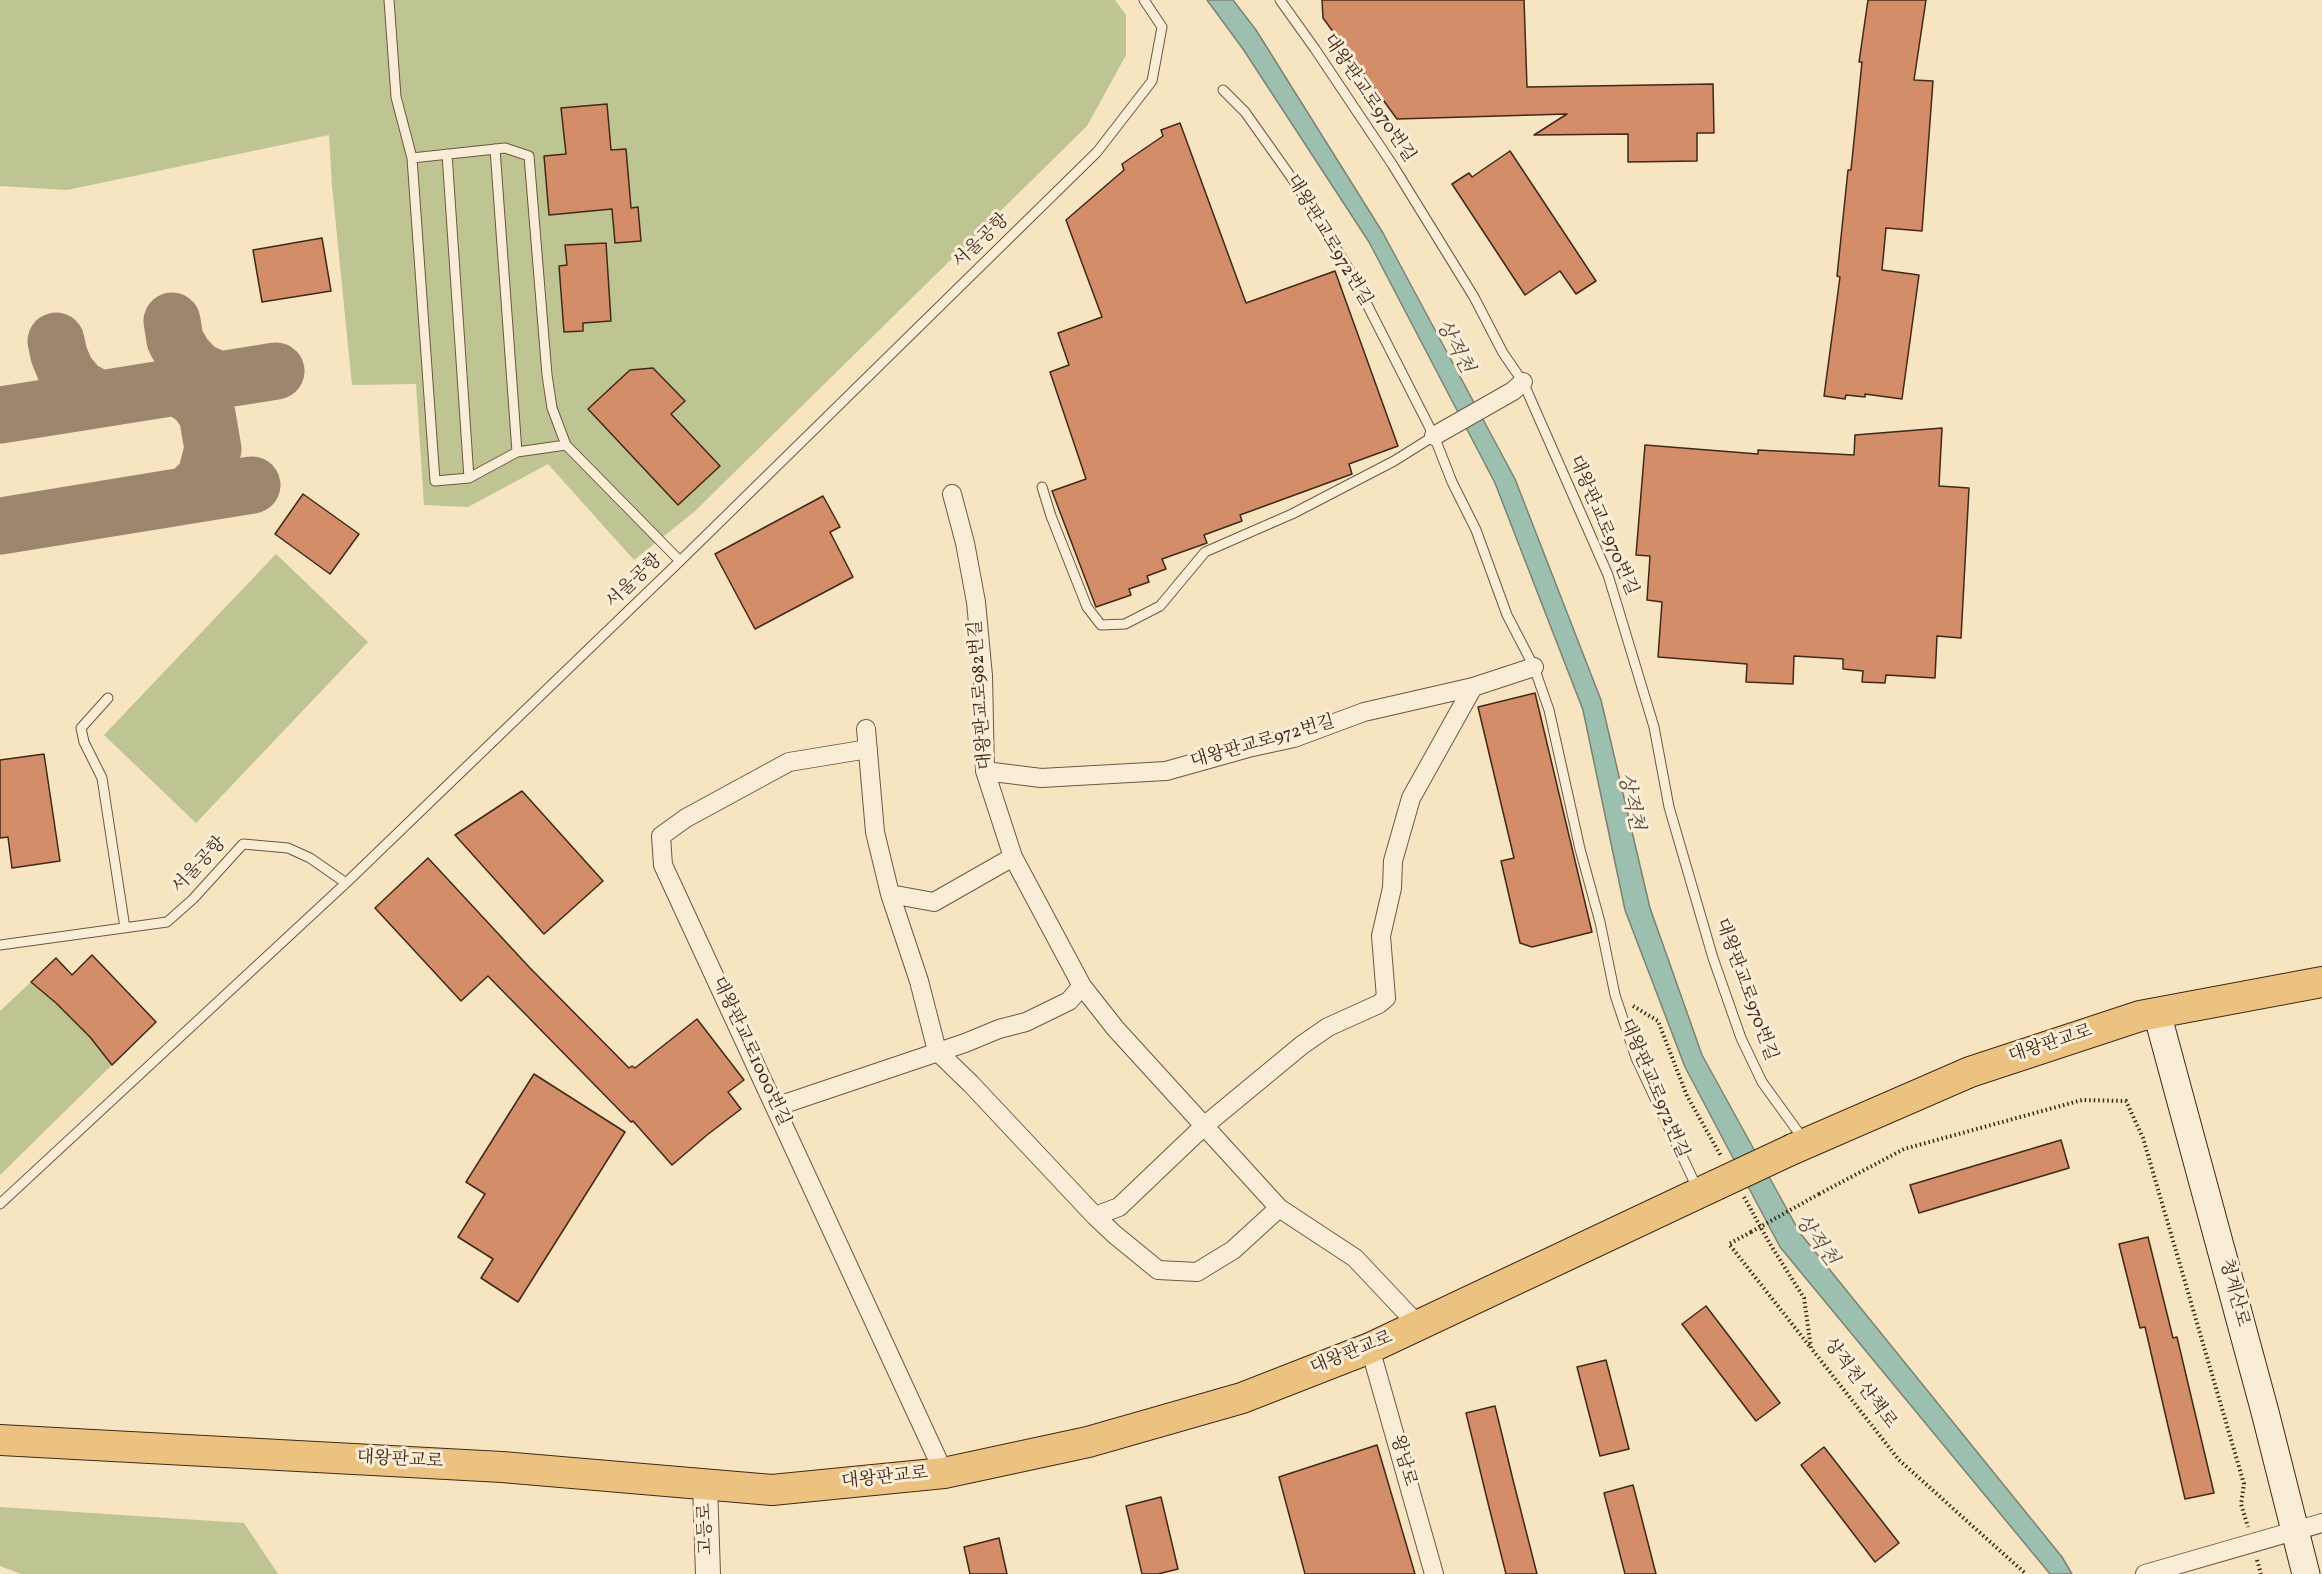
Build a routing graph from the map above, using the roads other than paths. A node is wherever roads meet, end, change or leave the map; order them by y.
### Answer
1 (389, 0) edge
2 (1144, 0) edge
3 (1280, 0) edge
4 (1223, 90) dead end
5 (495, 149) junction
6 (447, 154) junction
7 (412, 158) junction
8 (1518, 386) junction
9 (1438, 433) junction
10 (566, 445) junction
11 (517, 452) junction
12 (469, 478) junction
13 (1042, 487) dead end
14 (952, 494) dead end
15 (680, 561) junction
16 (1534, 667) junction
17 (1473, 687) junction
18 (108, 698) dead end
19 (866, 729) dead end
20 (868, 749) junction
21 (985, 771) junction
22 (1013, 857) junction
23 (346, 883) junction
24 (890, 894) junction
25 (125, 928) junction
26 (0, 945) edge
27 (2322, 982) edge
28 (1082, 986) junction
29 (2157, 1013) junction
30 (936, 1051) junction
31 (775, 1107) junction
32 (1204, 1126) junction
33 (1800, 1146) junction
34 (1721, 1185) junction
35 (0, 1204) edge
36 (1279, 1208) junction
37 (1095, 1216) junction
38 (1419, 1326) junction
39 (1370, 1348) junction
40 (0, 1440) edge
41 (944, 1473) junction
42 (705, 1485) junction
43 (2322, 1523) edge
44 (2295, 1530) junction
45 (708, 1574) edge
46 (1434, 1574) edge
47 (2145, 1574) edge
48 (2306, 1574) edge

1 - 7 lane
2 - 15 lane, 서울공항
3 - 8 lane, 대왕판교로970번길
4 - 9 lane, 대왕판교로972번길
5 - 6 lane
5 - 10 lane
5 - 11 lane
6 - 7 lane
6 - 12 lane
7 - 12 lane
8 - 9 street
8 - 33 lane, 대왕판교로970번길
9 - 13 lane
9 - 16 lane, 대왕판교로972번길
10 - 11 lane
10 - 15 lane
11 - 12 lane
14 - 21 street, 대왕판교로982번길
15 - 23 lane, 서울공항
16 - 17 street, 대왕판교로972번길
16 - 34 lane, 대왕판교로972번길
17 - 21 street, 대왕판교로972번길
17 - 32 street
18 - 25 lane
19 - 20 street
20 - 24 street
20 - 31 street, 대왕판교로1000번길
21 - 22 street, 대왕판교로982번길
22 - 24 street
22 - 28 street, 대왕판교로982번길
23 - 25 lane, 서울공항
23 - 35 lane
24 - 30 street
25 - 26 lane, 서울공항
27 - 29 main road, 대왕판교로
28 - 30 street
28 - 32 street, 대왕판교로982번길
29 - 33 main road, 대왕판교로
29 - 44 main road, 청계산로
30 - 31 street
30 - 37 street
31 - 41 street, 대왕판교로1000번길
32 - 36 street, 대왕판교로982번길
32 - 37 street
33 - 34 main road, 대왕판교로, bridge
34 - 38 main road, 대왕판교로
36 - 37 street
36 - 38 street, 대왕판교로982번길
38 - 39 main road, 대왕판교로
39 - 41 main road, 대왕판교로
39 - 46 street, 왕남로
40 - 42 main road, 대왕판교로
41 - 42 main road, 대왕판교로
42 - 45 street, 고등로
43 - 44 street
44 - 47 street
44 - 48 main road, 청계산로

